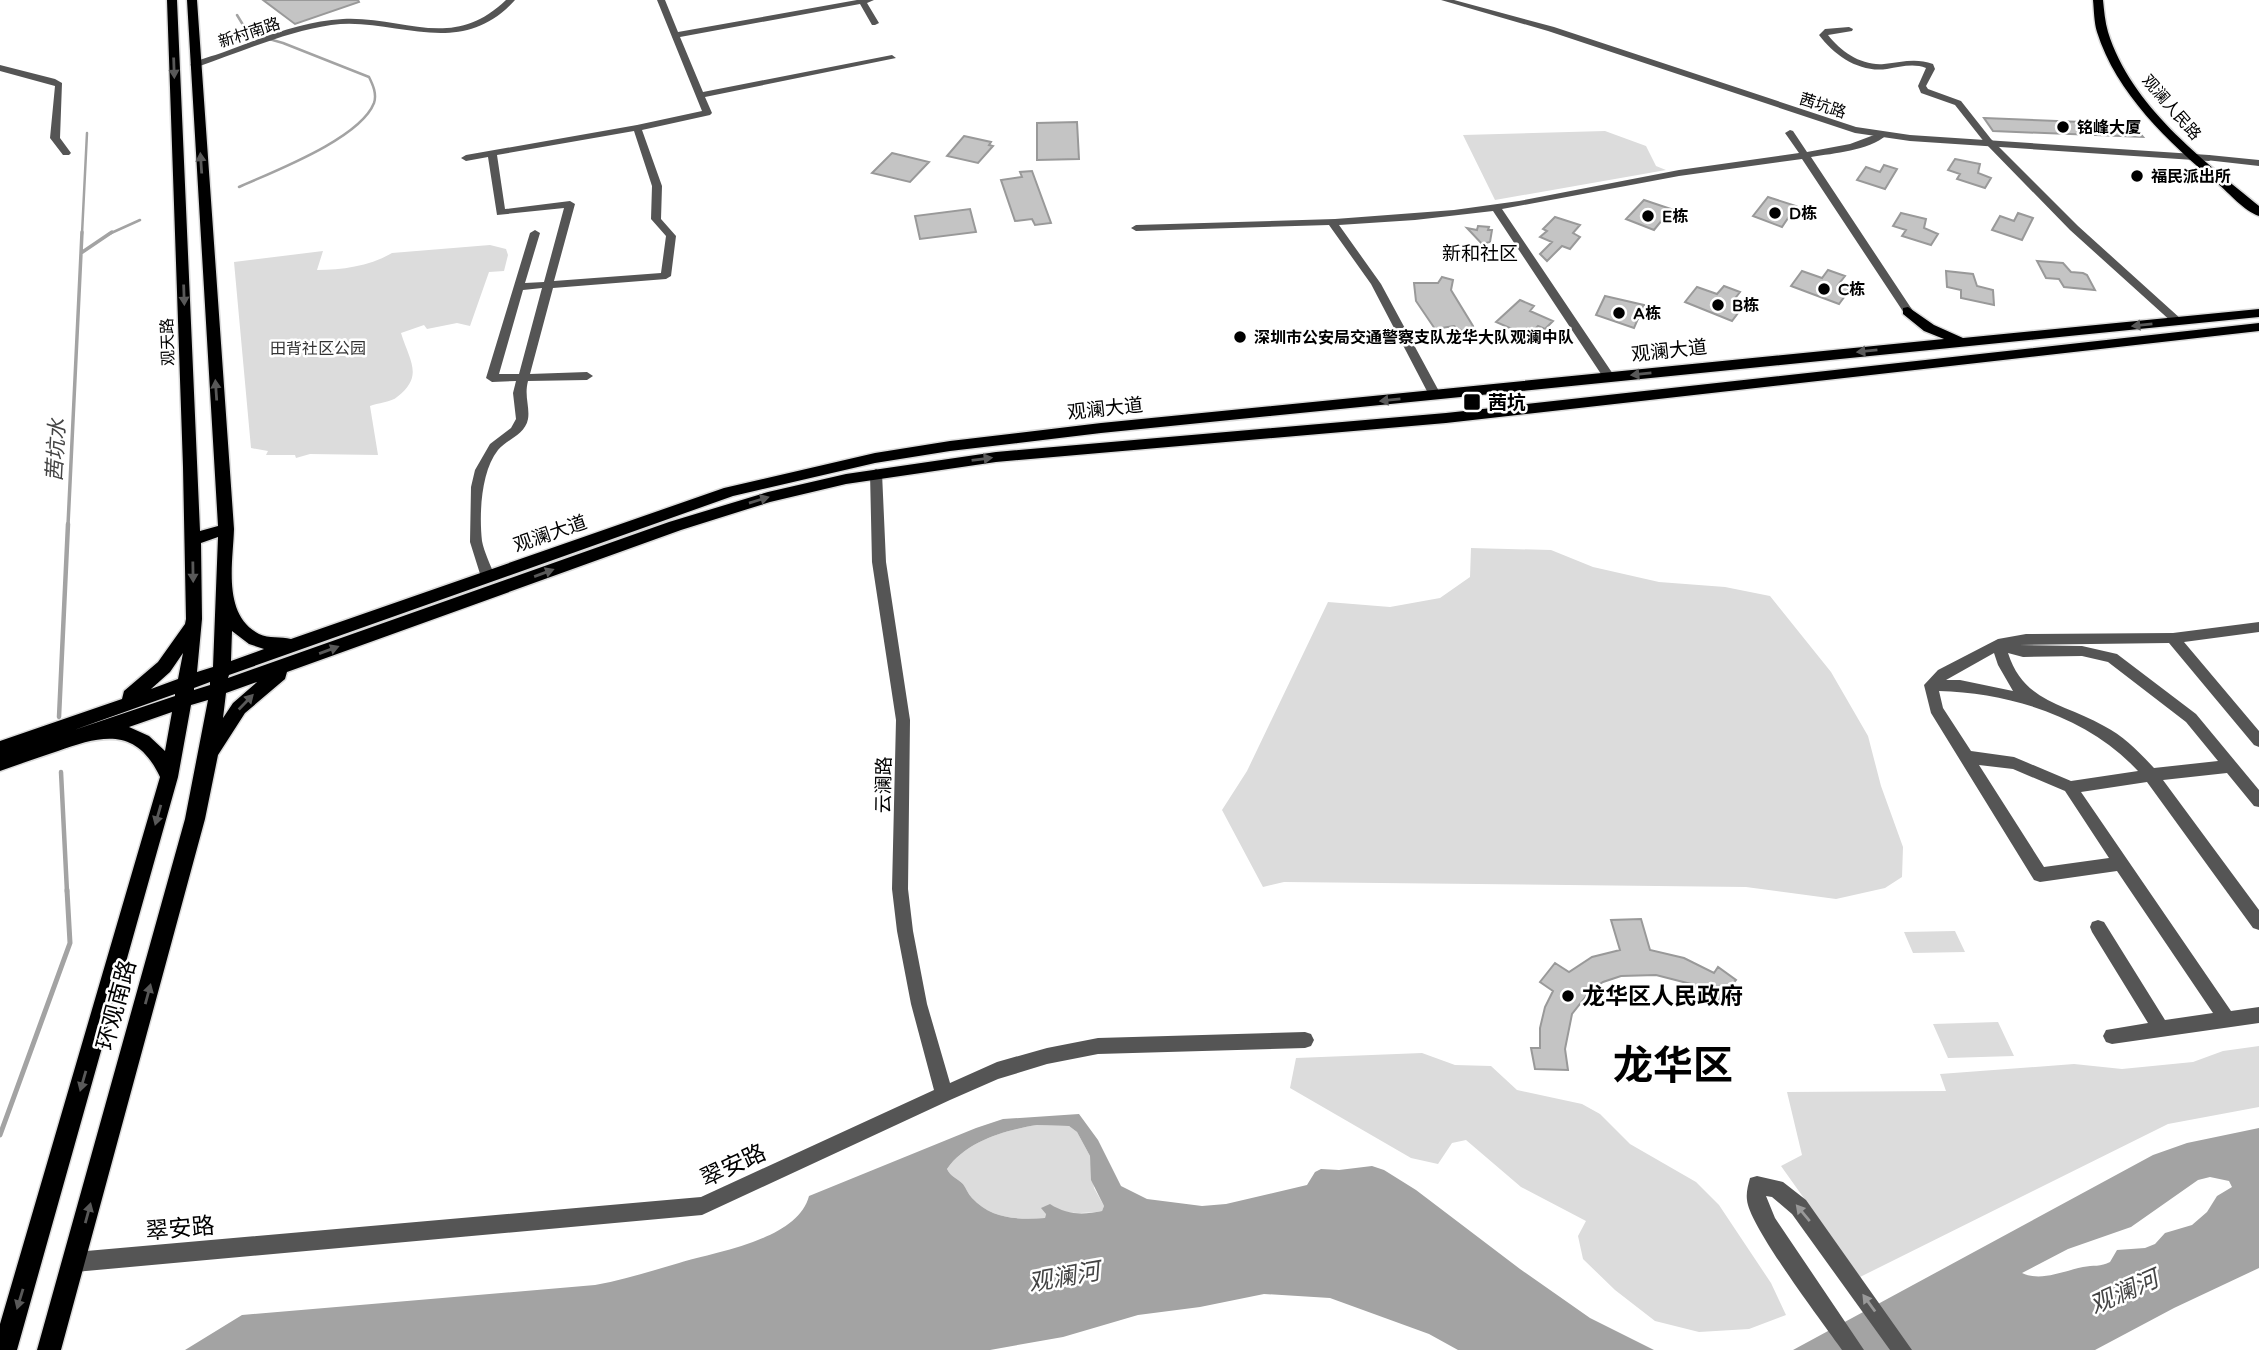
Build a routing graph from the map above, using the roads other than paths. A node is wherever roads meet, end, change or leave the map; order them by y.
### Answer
1 (172, 0) edge
2 (192, 0) edge
3 (511, 0) edge
4 (661, 0) edge
5 (864, 0) edge
6 (1445, 0) edge
7 (2098, 0) edge
8 (2109, 0) edge
9 (876, 23) dead end
10 (1849, 29) dead end
11 (676, 35) junction
12 (892, 58) dead end
13 (194, 65) junction
14 (0, 68) edge
15 (700, 95) junction
16 (637, 128) junction
17 (1790, 133) dead end
18 (1882, 135) junction
19 (1988, 141) junction
20 (66, 153) dead end
21 (492, 154) junction
22 (1805, 155) junction
23 (2194, 156) junction
24 (466, 158) dead end
25 (2209, 158) junction
26 (2259, 163) edge
27 (2259, 198) edge
28 (1496, 207) junction
29 (2259, 212) edge
30 (1331, 221) junction
31 (1136, 228) dead end
32 (535, 233) dead end
33 (548, 285) junction
34 (519, 287) junction
35 (1908, 311) junction
36 (2259, 313) edge
37 (2177, 321) junction
38 (2259, 327) edge
39 (1961, 342) junction
40 (1898, 348) junction
41 (587, 376) dead end
42 (1609, 377) junction
43 (522, 378) junction
44 (1435, 395) junction
45 (876, 473) junction
46 (226, 529) junction
47 (192, 539) junction
48 (488, 577) junction
49 (225, 595) junction
50 (194, 619) junction
51 (2259, 627) edge
52 (2173, 638) junction
53 (1997, 644) junction
54 (307, 649) junction
55 (220, 679) junction
56 (1931, 685) junction
57 (185, 691) junction
58 (2028, 699) junction
59 (100, 713) junction
60 (86, 732) junction
61 (2259, 741) edge
62 (0, 749) edge
63 (1966, 757) junction
64 (208, 758) junction
65 (0, 763) edge
66 (2231, 766) junction
67 (2151, 775) junction
68 (169, 777) junction
69 (2070, 787) junction
70 (2259, 801) edge
71 (2122, 863) junction
72 (2259, 923) edge
73 (2098, 927) dead end
74 (2259, 1015) edge
75 (2228, 1020) junction
76 (2161, 1029) junction
77 (2112, 1036) dead end
78 (1305, 1040) dead end
79 (944, 1094) junction
80 (75, 1262) junction
81 (5, 1340) edge
82 (49, 1350) edge
83 (1854, 1350) edge
84 (1902, 1350) edge

1 -> 47 main road, 观天路
2 - 13 main road
3 - 13 street, 新村南路
4 - 11 street
5 - 9 street
5 - 11 street
6 - 18 street, 茜坑路
7 - 23 main road, 观澜人民路
8 - 25 main road, 观澜人民路
10 - 19 street
11 - 15 street
12 - 15 street
46 -> 13 main road
14 - 20 street
15 - 16 street
16 - 21 street
16 - 33 street
17 - 22 street
18 - 19 street, 茜坑路
18 - 22 street
19 - 23 street, 茜坑路
19 - 37 street
21 - 24 street
21 - 33 street
22 - 28 street
22 - 35 street
23 - 25 street, 茜坑路
23 - 29 main road, 观澜人民路
25 - 26 street, 茜坑路
25 - 27 main road, 观澜人民路
28 - 30 street
28 - 42 street
30 - 31 street
30 - 44 street
32 - 34 street
33 - 34 street
33 - 43 street
34 - 43 street
35 - 39 main road
35 - 40 main road
36 - 37 main road, 观澜大道
37 -> 39 main road, 观澜大道
45 -> 38 main road, 观澜大道
39 - 40 main road, 观澜大道
40 -> 42 main road, 观澜大道
41 - 43 street
42 - 44 main road, 观澜大道
43 - 48 street
44 -> 48 main road, 观澜大道
54 -> 45 main road, 观澜大道
45 - 79 street, 云澜路
46 - 47 main road
46 - 49 main road
47 -> 50 main road, 观天路
48 - 54 main road, 观澜大道
49 - 54 main road
49 - 55 main road
50 - 57 main road, 观天路
50 - 59 main road
51 - 52 street
52 - 53 street
52 - 61 street
53 - 56 street
53 - 58 street
53 - 66 street
54 - 55 main road, 观澜大道
64 -> 54 main road
55 - 57 main road, 观澜大道
55 - 64 main road, 环观南路
56 - 58 street
56 - 63 street
57 - 59 main road, 观澜大道
57 - 60 main road, 观澜大道
57 - 68 main road, 环观南路
58 - 67 street
59 - 62 main road, 观澜大道
60 - 65 main road, 观澜大道
60 - 68 main road
63 - 69 street
63 - 71 street
80 -> 64 main road, 环观南路
66 - 67 street
66 - 70 street
67 - 69 street
67 - 72 street
68 -> 81 main road, 环观南路
69 - 71 street
71 - 75 street
73 - 76 street
74 - 75 street
75 - 76 street
76 - 77 street
78 - 79 street, 翠安路
79 - 80 street, 翠安路
80 - 82 main road, 环观南路
84 -> 83 street

